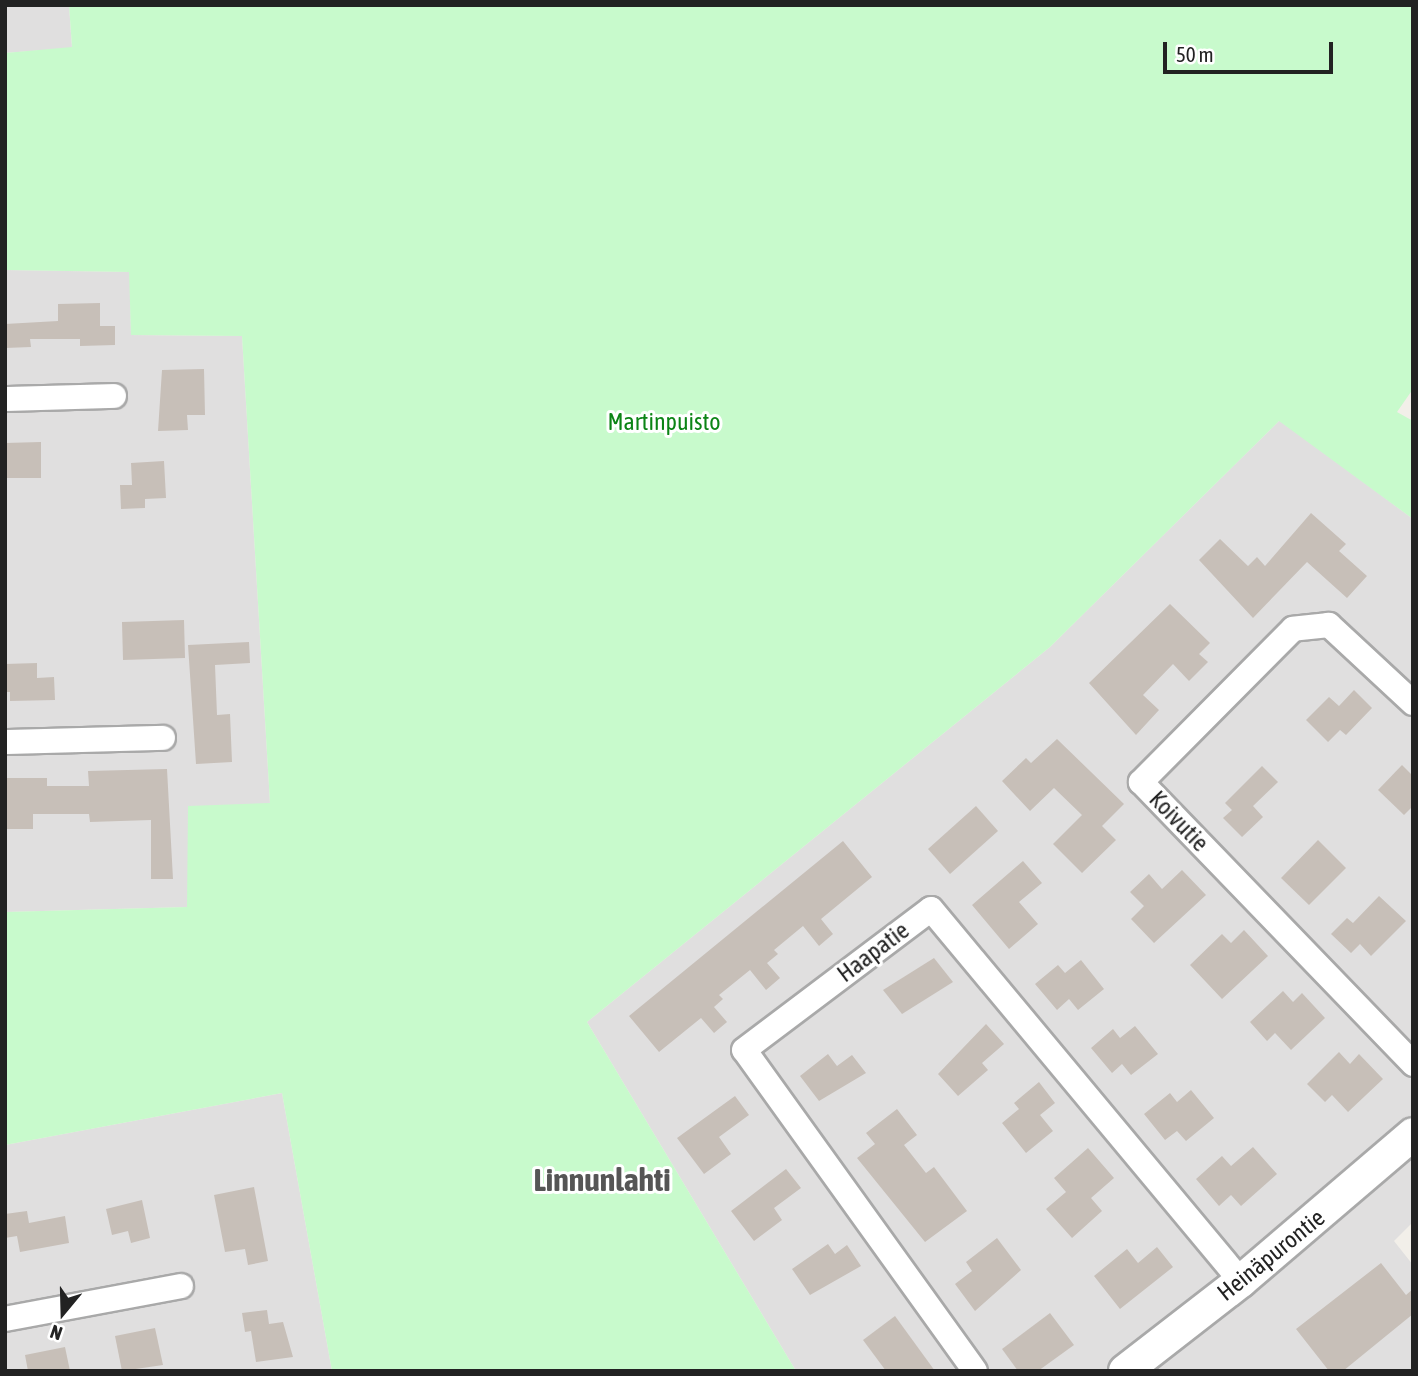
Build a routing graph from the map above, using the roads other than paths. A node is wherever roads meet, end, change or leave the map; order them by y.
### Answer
1 (114, 396) dead end
2 (5, 399) edge
3 (1413, 703) edge
4 (163, 738) dead end
5 (5, 742) edge
6 (1413, 1064) edge
7 (1413, 1134) edge
8 (1241, 1281) junction
9 (181, 1286) dead end
10 (5, 1319) edge
11 (975, 1371) edge
12 (1125, 1371) edge

1 - 2 street
3 - 6 street, Koivutie
4 - 5 street
7 - 8 street, Heinäpurontie
8 - 11 street, Haapatie
8 - 12 street, Heinäpurontie
9 - 10 street

